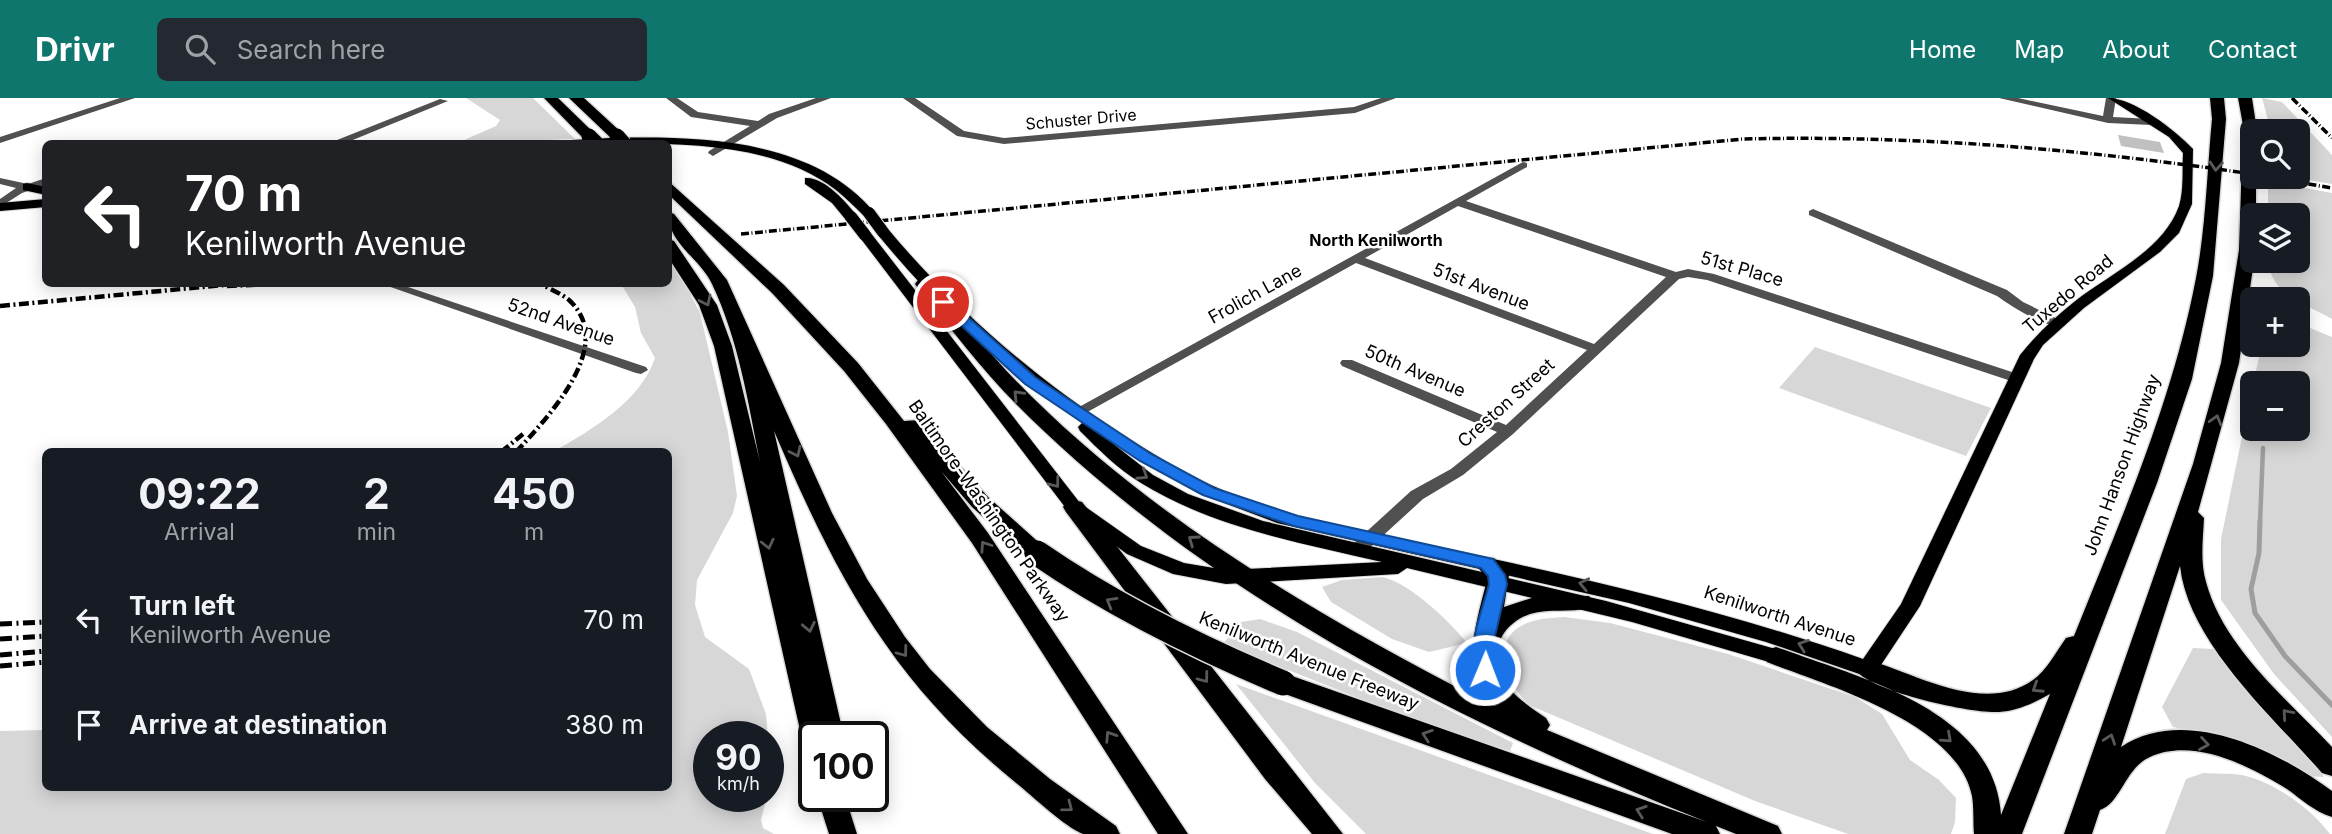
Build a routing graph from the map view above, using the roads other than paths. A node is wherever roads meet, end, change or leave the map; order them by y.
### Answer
1 (130, 98) edge
2 (551, 98) edge
3 (576, 98) edge
4 (671, 98) edge
5 (826, 98) edge
6 (908, 98) edge
7 (1391, 98) edge
8 (2004, 98) edge
9 (2112, 98) edge
10 (2217, 98) edge
11 (2245, 98) edge
12 (443, 101) dead end
13 (2108, 120) junction
14 (2151, 122) junction
15 (759, 124) junction
16 (0, 140) edge
17 (342, 140) edge
18 (593, 140) edge
19 (621, 140) edge
20 (672, 144) edge
21 (672, 149) edge
22 (719, 150) junction
23 (1523, 165) dead end
24 (0, 181) edge
25 (42, 182) edge
26 (27, 187) junction
27 (42, 190) edge
28 (672, 190) edge
29 (1458, 202) junction
30 (42, 203) edge
31 (0, 205) edge
32 (42, 211) edge
33 (1813, 213) dead end
34 (0, 215) edge
35 (672, 222) edge
36 (672, 250) edge
37 (1357, 258) junction
38 (1675, 276) junction
39 (924, 284) junction
40 (397, 287) edge
41 (2059, 323) junction
42 (746, 346) junction
43 (1593, 348) junction
44 (1347, 363) dead end
45 (851, 367) junction
46 (641, 370) dead end
47 (2016, 378) junction
48 (1077, 412) junction
49 (1508, 431) junction
50 (2196, 486) junction
51 (1074, 507) junction
52 (1363, 544) junction
53 (1305, 573) junction
54 (1450, 573) junction
55 (1492, 574) junction
56 (1249, 578) junction
57 (1581, 602) junction
58 (2094, 617) junction
59 (1483, 645) junction
60 (1776, 656) junction
61 (1868, 669) junction
62 (1910, 710) junction
63 (809, 721) edge
64 (828, 721) edge
65 (1591, 761) junction
66 (2332, 765) edge
67 (2332, 806) edge
68 (836, 812) edge
69 (846, 812) edge
70 (1101, 831) edge
71 (2079, 831) edge
72 (843, 834) edge
73 (850, 834) edge
74 (1174, 834) edge
75 (1329, 834) edge
76 (1706, 834) edge
77 (1768, 834) edge
78 (1989, 834) edge
79 (2008, 834) edge

1 - 16 street
2 - 18 highway
3 - 19 highway
4 - 15 street
5 - 15 street
6 - 7 street, Schuster Drive
8 - 13 street
9 - 13 street, Tuxedo Road
9 - 14 main road, Tuxedo Road
10 -> 58 highway, John Hanson Highway
50 -> 11 highway
12 - 17 street
13 - 14 street
14 - 41 main road, Tuxedo Road
15 - 22 street
20 - 22 main road, Kenilworth Avenue
21 - 22 main road, Kenilworth Avenue
22 - 39 main road, Kenilworth Avenue, bridge
22 -> 51 main road, Kenilworth Avenue, bridge
23 - 29 street, Frolich Lane
24 - 26 street
25 - 26 street
26 - 27 main road
26 - 31 street
28 - 45 highway, Baltimore-Washington Parkway
29 - 37 street, Frolich Lane
29 - 38 street, 51st Place
30 - 31 main road
32 - 34 main road
33 - 41 street
35 - 42 highway
36 -> 63 highway
37 - 43 street, 51st Avenue
37 - 48 street, Frolich Lane
38 - 43 street, Creston Street
38 - 47 street, 51st Place
39 - 48 main road, Kenilworth Avenue
56 -> 39 highway
40 - 46 street, 52nd Avenue
41 - 47 main road, Tuxedo Road
42 -> 64 highway
42 -> 70 highway
43 - 49 street, Creston Street
44 - 49 street, 50th Avenue
74 -> 45 highway, Baltimore-Washington Parkway
76 -> 45 highway, Kenilworth Avenue Freeway, bridge
47 - 61 main road, Tuxedo Road
48 - 52 main road, Kenilworth Avenue
49 - 52 street, Creston Street
66 -> 50 highway
71 -> 50 highway
51 - 56 main road, Kenilworth Avenue
51 -> 75 highway
52 - 53 main road
52 - 54 main road, Kenilworth Avenue
52 - 55 main road, Kenilworth Avenue
53 - 54 main road, Kenilworth Avenue
53 - 56 main road, Kenilworth Avenue
54 - 55 main road, Kenilworth Avenue
55 - 57 main road, Kenilworth Avenue
55 - 59 highway
61 -> 55 main road, Kenilworth Avenue
56 - 65 highway
57 - 59 highway
57 - 60 main road, Kenilworth Avenue
58 -> 61 highway
58 - 79 highway, John Hanson Highway
59 - 65 highway
60 - 61 main road, Kenilworth Avenue
60 - 62 highway
61 - 62 highway
62 -> 78 highway
65 - 77 highway
71 -> 67 highway
68 - 72 highway
69 - 73 highway

